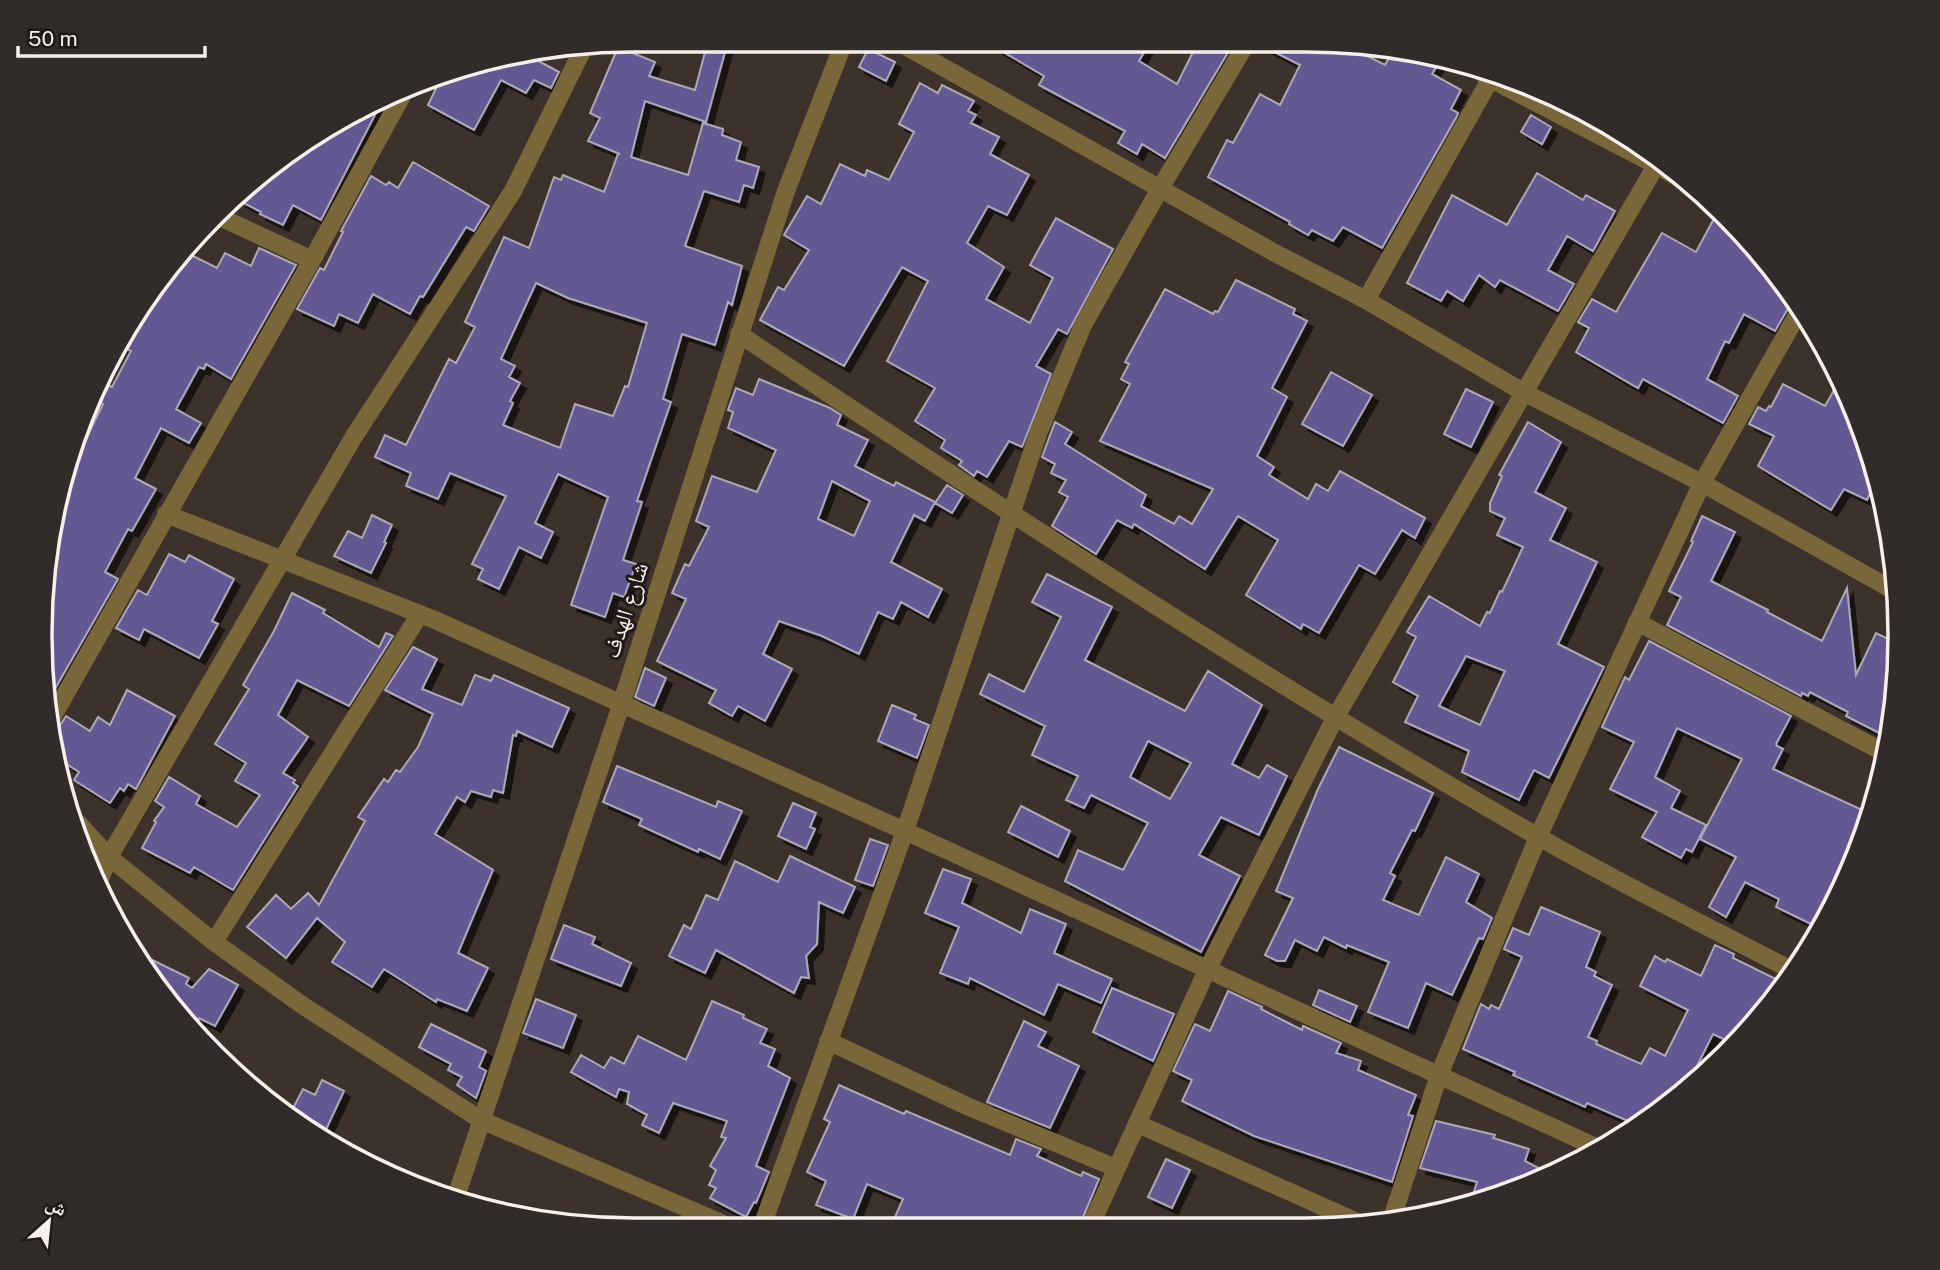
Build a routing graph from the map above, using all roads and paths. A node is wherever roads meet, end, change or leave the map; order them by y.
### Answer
1 (840, 52) edge
2 (916, 52) edge
3 (1240, 52) edge
4 (580, 55) edge
5 (1487, 81) edge
6 (1522, 95) edge
7 (394, 105) edge
8 (1607, 138) edge
9 (1654, 169) edge
10 (1161, 187) junction
11 (226, 220) edge
12 (312, 260) junction
13 (1366, 300) junction
14 (1794, 320) edge
15 (739, 334) junction
16 (1523, 392) junction
17 (1702, 483) junction
18 (166, 514) junction
19 (1012, 516) junction
20 (283, 560) junction
21 (1885, 586) edge
22 (420, 614) junction
23 (1637, 622) junction
24 (621, 705) junction
25 (57, 709) edge
26 (1335, 718) junction
27 (1876, 748) edge
28 (905, 831) junction
29 (87, 833) edge
30 (1538, 837) junction
31 (109, 857) junction
32 (103, 871) edge
33 (214, 942) junction
34 (1784, 966) edge
35 (1207, 970) junction
36 (828, 1041) junction
37 (1439, 1075) junction
38 (481, 1119) junction
39 (1138, 1124) junction
40 (1588, 1143) edge
41 (1116, 1168) junction
42 (458, 1190) edge
43 (1394, 1211) edge
44 (1344, 1216) edge
45 (708, 1218) edge
46 (765, 1218) edge
47 (1094, 1218) edge

1 - 15 street, شارع الهدف
2 - 10 street
3 - 10 street
4 - 20 street
5 - 13 street
6 - 8 street
7 - 12 street
9 - 16 street
10 - 13 street
10 - 19 street
11 - 12 street
12 - 18 street
13 - 16 street
14 - 17 street
15 - 19 street
15 - 24 street, شارع الهدف
16 - 17 street
16 - 26 street
17 - 21 street
17 - 23 street
18 - 20 street
18 - 25 street
19 - 26 street
19 - 28 street
20 - 22 street
20 - 31 street
22 - 24 street
22 - 33 street
23 - 27 street
23 - 30 street
24 - 28 street
24 - 38 street, شارع الهدف
26 - 30 street
26 - 35 street
28 - 35 street
28 - 36 street
29 - 31 street
30 - 34 street
30 - 37 street
31 - 32 street
31 - 33 street
33 - 38 street
35 - 37 street
35 - 39 street
36 - 41 street
36 - 46 street
37 - 40 street
37 - 43 street
38 - 42 street, شارع الهدف
38 - 45 street
39 - 41 street
39 - 44 street
41 - 47 street

